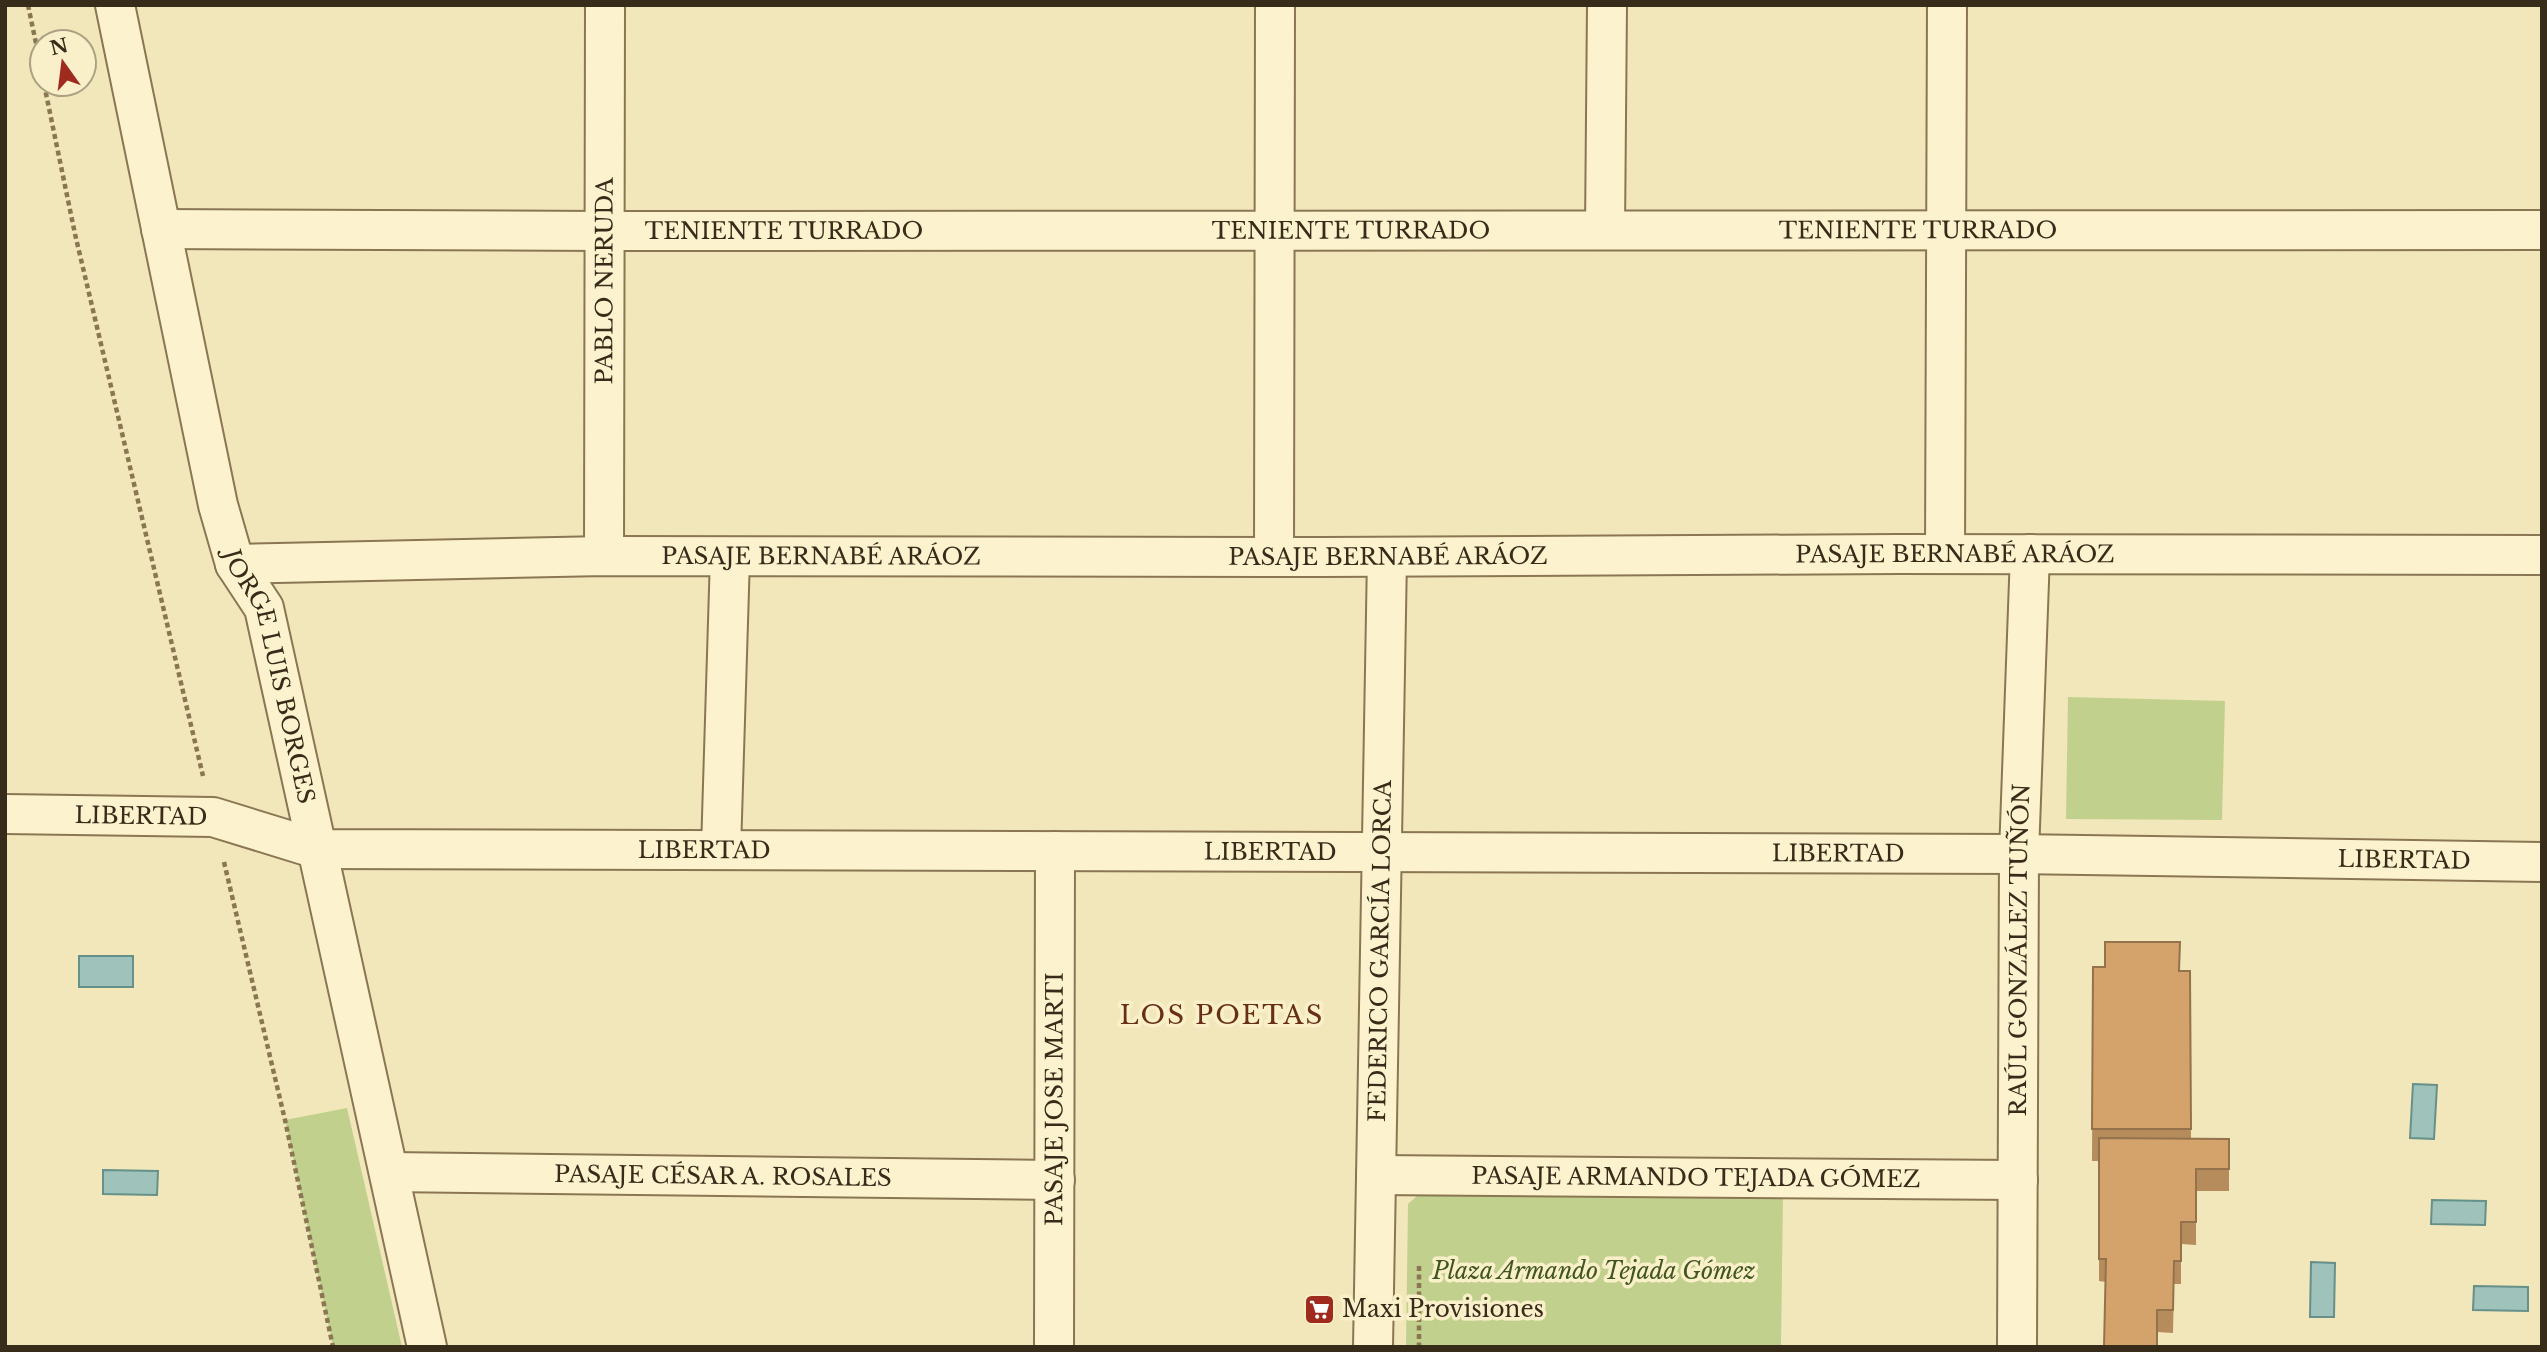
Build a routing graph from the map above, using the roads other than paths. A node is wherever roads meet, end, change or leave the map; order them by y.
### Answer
1 (115, 5) edge
2 (605, 5) edge
3 (1275, 5) edge
4 (1607, 5) edge
5 (1947, 5) edge
6 (162, 229) junction
7 (1275, 230) junction
8 (1605, 230) junction
9 (1946, 230) junction
10 (2542, 230) edge
11 (604, 231) junction
12 (1945, 554) junction
13 (2030, 554) junction
14 (2542, 555) edge
15 (604, 556) junction
16 (1273, 557) junction
17 (1387, 557) junction
18 (730, 558) junction
19 (235, 564) junction
20 (5, 814) edge
21 (317, 849) junction
22 (721, 850) junction
23 (1055, 851) junction
24 (1381, 852) junction
25 (2019, 854) junction
26 (2542, 862) edge
27 (389, 1172) junction
28 (1376, 1175) junction
29 (1055, 1180) junction
30 (2018, 1180) junction
31 (427, 1347) edge
32 (1055, 1347) edge
33 (1373, 1347) edge
34 (2017, 1347) edge

1 - 6 street, JORGE LUIS BORGES
2 - 11 street, PABLO NERUDA
3 - 7 street
4 - 8 street
5 - 9 street
6 - 11 street, TENIENTE TURRADO
6 - 19 street, JORGE LUIS BORGES
7 - 8 street, TENIENTE TURRADO
7 - 11 street, TENIENTE TURRADO
7 - 16 street
8 - 9 street, TENIENTE TURRADO
9 - 10 street, TENIENTE TURRADO
9 - 12 street
11 - 15 street, PABLO NERUDA
12 - 13 street, PASAJE BERNABÉ ARÁOZ
12 - 17 street, PASAJE BERNABÉ ARÁOZ
13 - 14 street, PASAJE BERNABÉ ARÁOZ
13 - 25 street, RAÚL GONZÁLEZ TUÑÓN
15 - 18 street, PASAJE BERNABÉ ARÁOZ
15 - 19 street, PASAJE BERNABÉ ARÁOZ
16 - 17 street, PASAJE BERNABÉ ARÁOZ
16 - 18 street, PASAJE BERNABÉ ARÁOZ
17 - 24 street, FEDERICO GARCÍA LORCA
18 - 22 street
19 - 21 street, JORGE LUIS BORGES
20 - 21 street, LIBERTAD
21 - 22 street, LIBERTAD
21 - 27 street, JORGE LUIS BORGES
22 - 23 street, LIBERTAD
23 - 24 street, LIBERTAD
23 - 29 street, PASAJE JOSE MARTI
24 - 25 street, LIBERTAD
24 - 28 street, FEDERICO GARCÍA LORCA
25 - 26 street, LIBERTAD
25 - 30 street, RAÚL GONZÁLEZ TUÑÓN
27 - 29 street, PASAJE CÉSAR A. ROSALES
27 - 31 street, JORGE LUIS BORGES
28 - 30 street, PASAJE ARMANDO TEJADA GÓMEZ
28 - 33 street, FEDERICO GARCÍA LORCA
29 - 32 street, PASAJE JOSE MARTI
30 - 34 street, RAÚL GONZÁLEZ TUÑÓN

